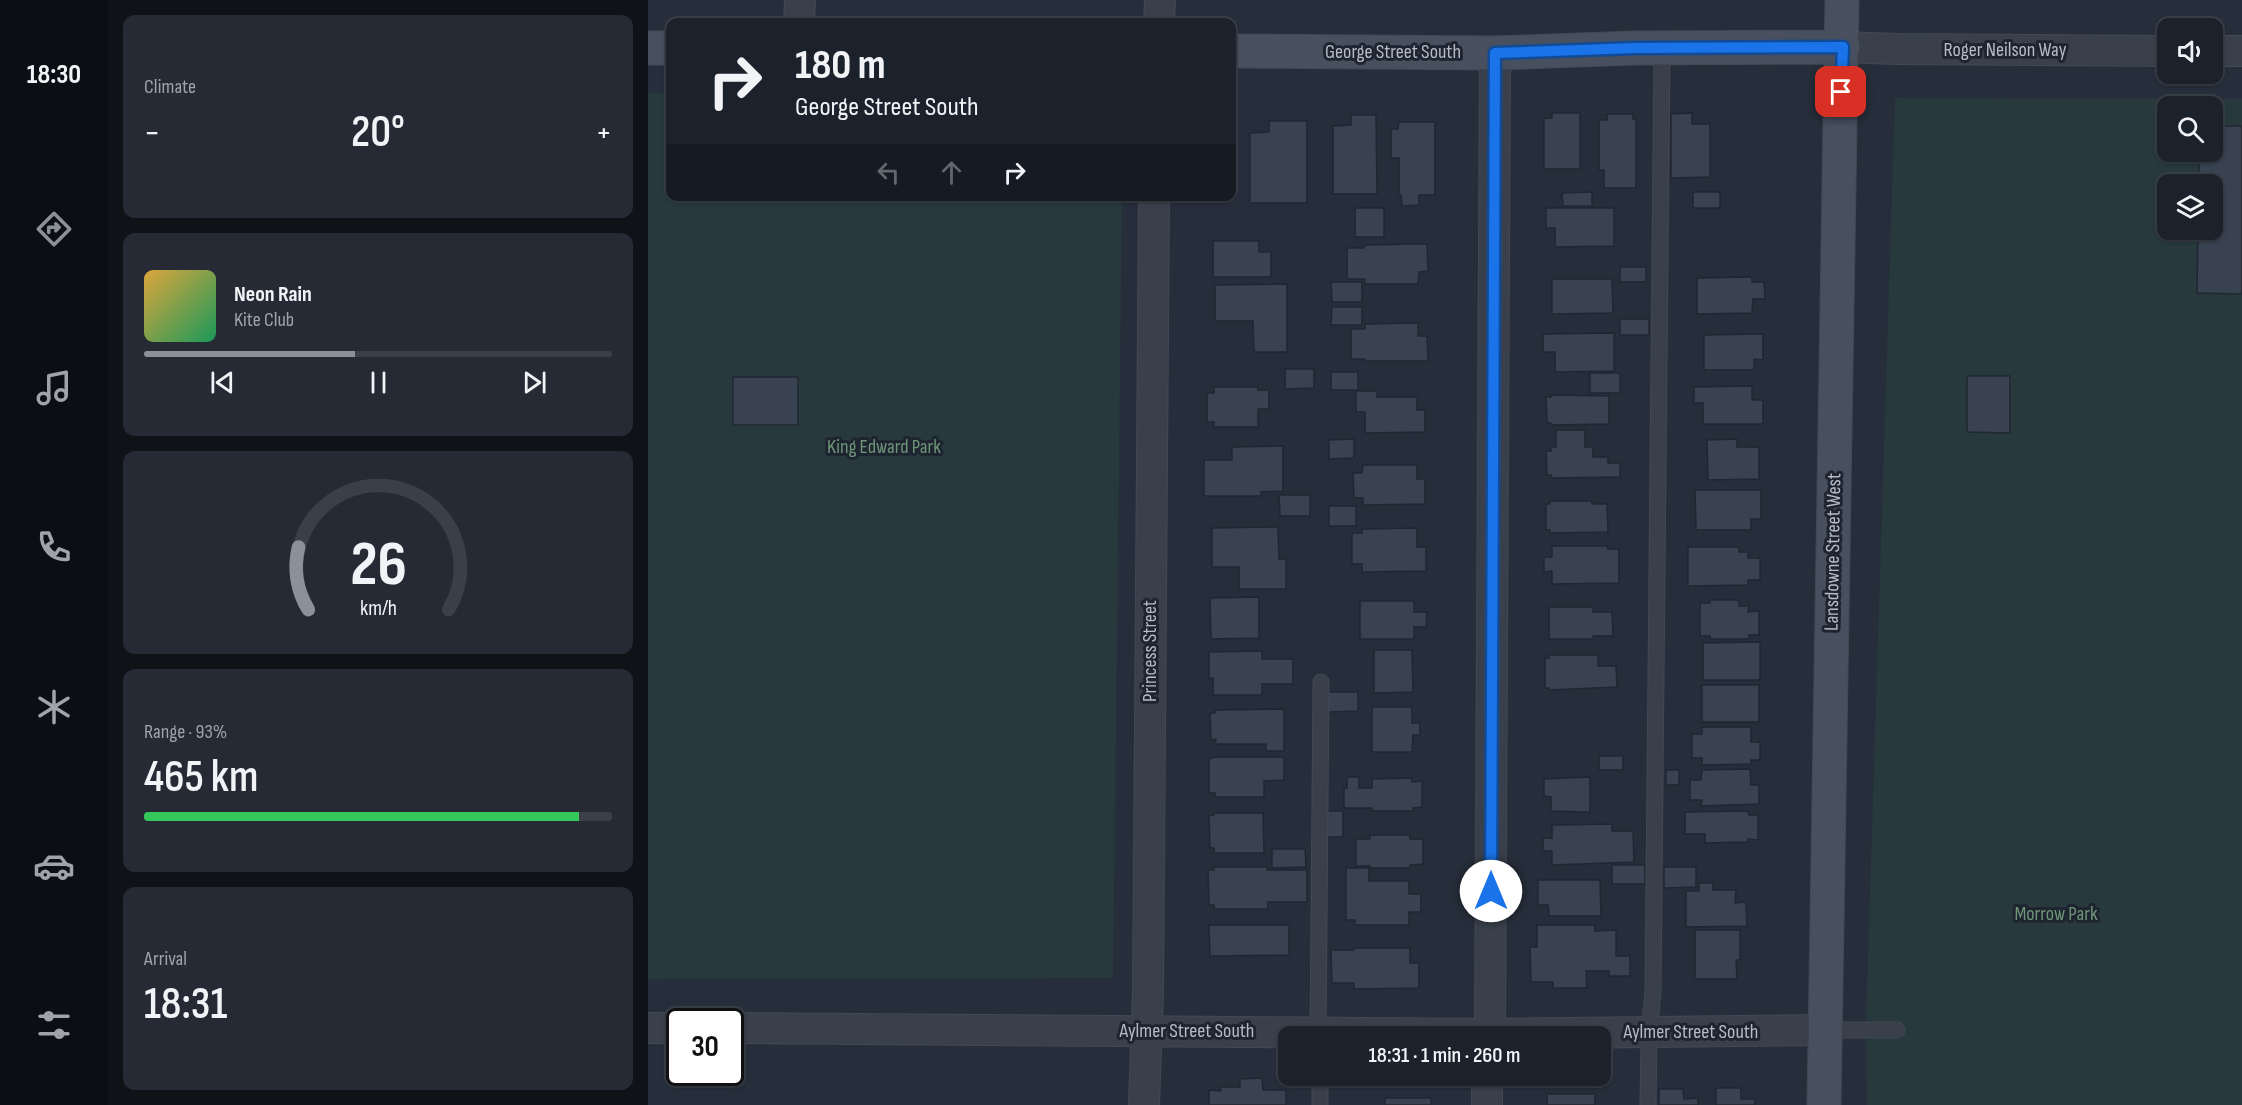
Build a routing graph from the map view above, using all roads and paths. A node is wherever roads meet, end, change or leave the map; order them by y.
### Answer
1 (800, 0) edge
2 (1160, 0) edge
3 (1842, 0) edge
4 (799, 18) edge
5 (1159, 18) edge
6 (1843, 47) junction
7 (648, 48) edge
8 (666, 48) edge
9 (1662, 48) junction
10 (1236, 51) edge
11 (2157, 51) edge
12 (2223, 51) edge
13 (2242, 51) edge
14 (1495, 53) junction
15 (1154, 201) edge
16 (1322, 682) dead end
17 (1318, 1026) edge
18 (1490, 1026) edge
19 (648, 1028) edge
20 (666, 1028) edge
21 (744, 1028) edge
22 (1824, 1030) junction
23 (1897, 1030) dead end
24 (1145, 1031) junction
25 (1278, 1033) edge
26 (1611, 1033) edge
27 (1648, 1033) junction
28 (1320, 1086) edge
29 (1487, 1086) edge
30 (1144, 1105) edge
31 (1320, 1105) edge
32 (1487, 1105) edge
33 (1648, 1105) edge
34 (1824, 1105) edge

1 - 4 street
2 - 5 street
3 - 6 main road, Lansdowne Street West
6 - 9 main road, George Street South
6 - 11 street, Roger Neilson Way
6 - 22 main road, Lansdowne Street West
7 - 8 main road
9 - 14 main road, George Street South
9 - 27 lane
10 - 14 main road, George Street South
12 - 13 street
14 - 18 street
15 - 24 street, Princess Street
16 - 17 lane
19 - 20 street
21 - 24 street, Aylmer Street South
22 - 23 lane
22 - 27 street, Aylmer Street South
22 - 34 main road, Lansdowne Street West
24 - 25 street, Aylmer Street South
24 - 30 street, Princess Street
26 - 27 street, Aylmer Street South
27 - 33 lane
28 - 31 lane
29 - 32 street

